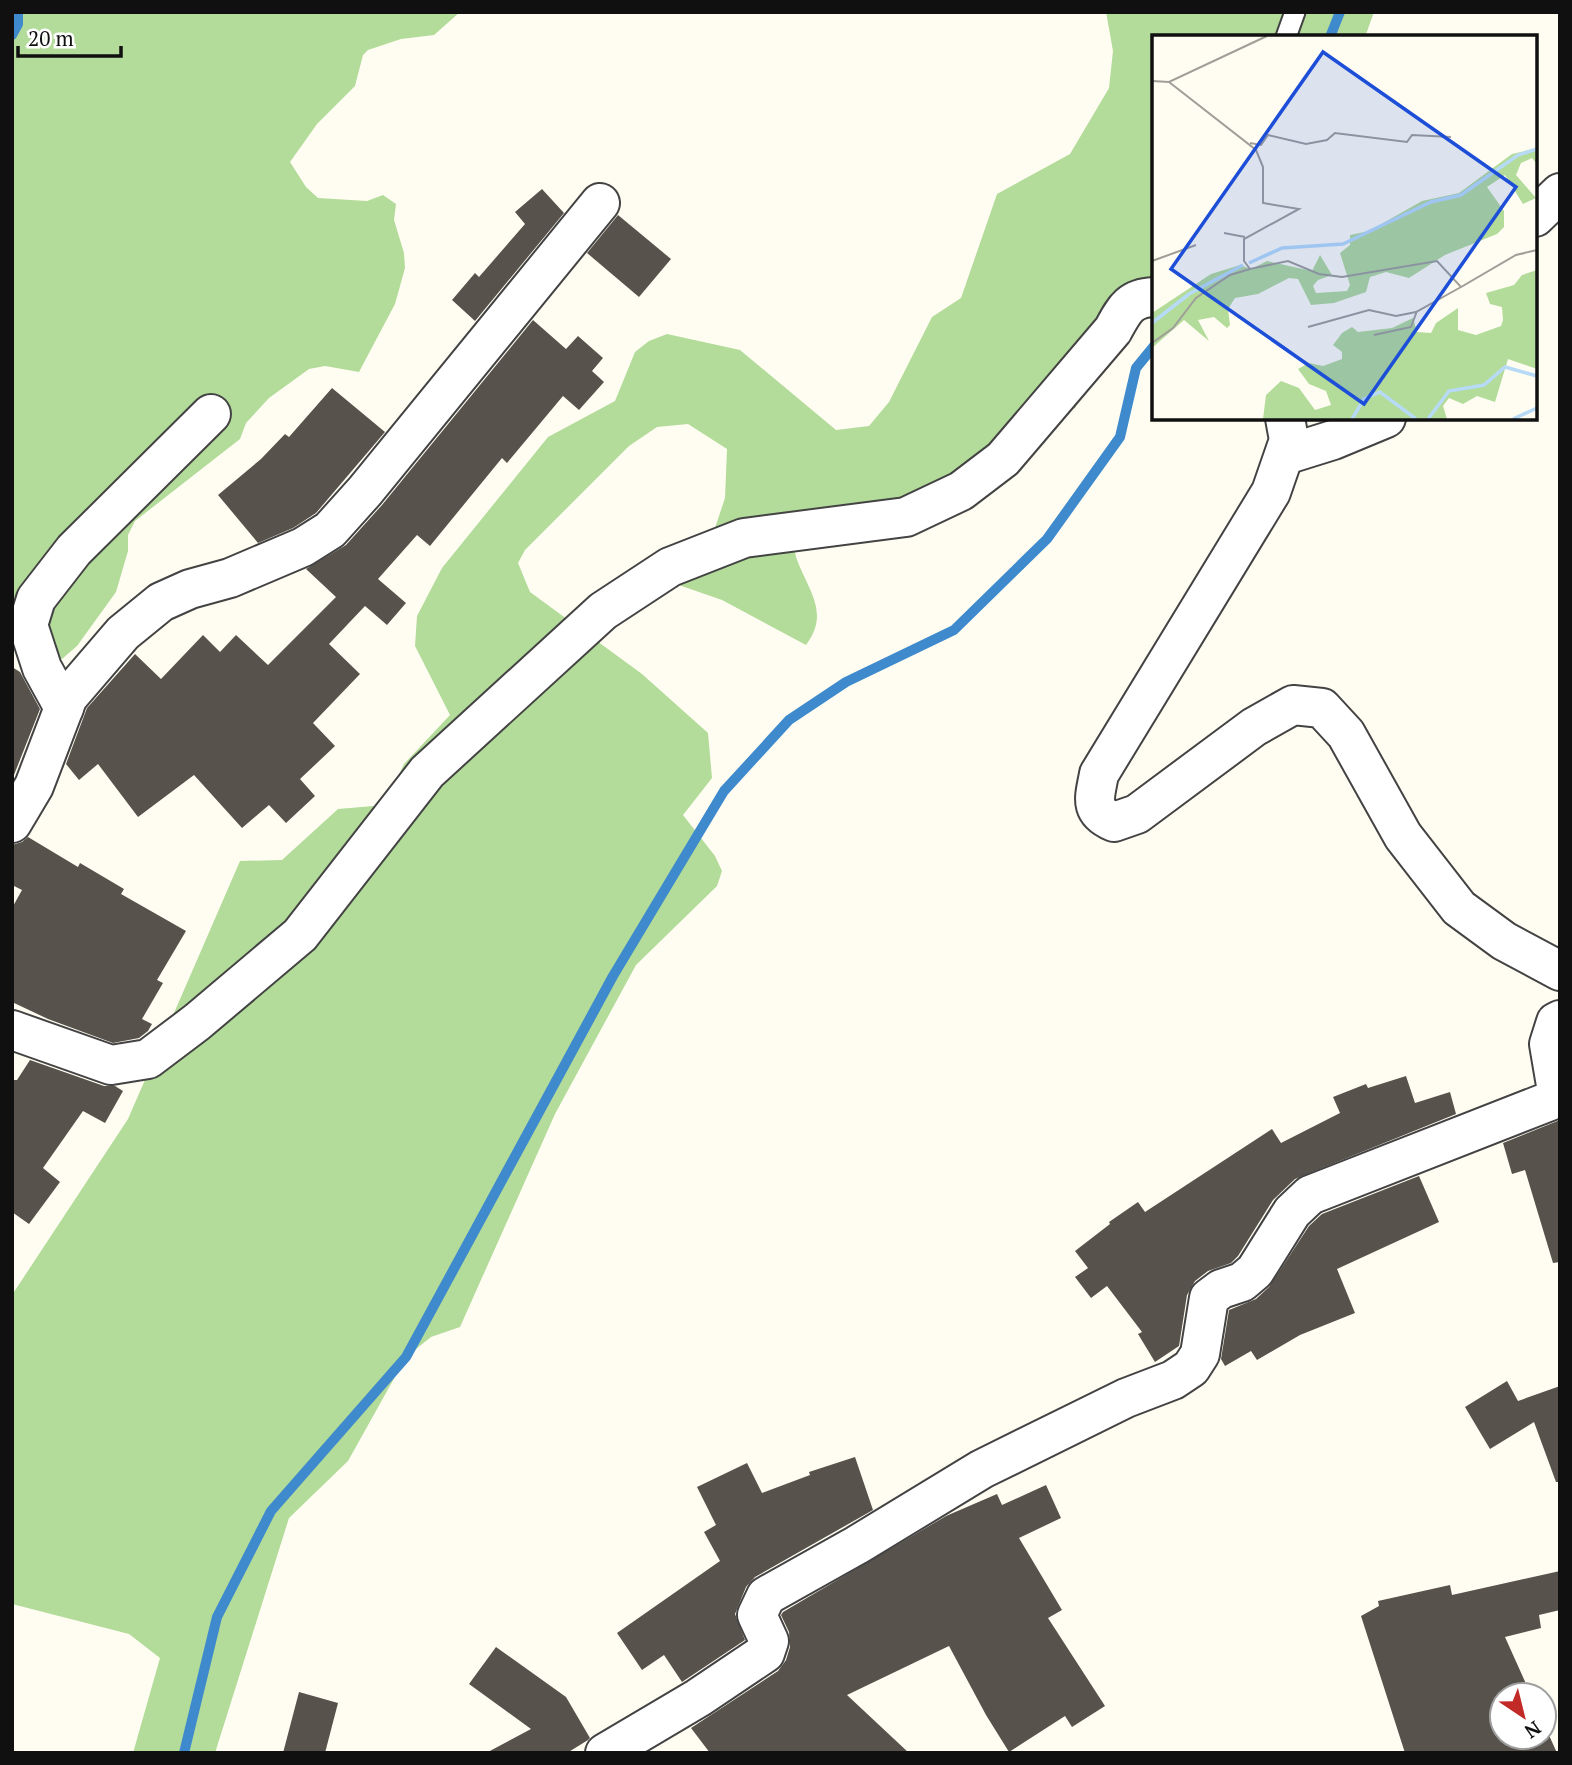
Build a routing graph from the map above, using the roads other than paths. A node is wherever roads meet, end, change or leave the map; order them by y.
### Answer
1 (1295, 12) edge
2 (1287, 35) edge
3 (1560, 193) edge
4 (600, 203) dead end
5 (1537, 215) edge
6 (1149, 292) edge
7 (211, 414) dead end
8 (1382, 420) edge
9 (1285, 437) edge
10 (64, 708) junction
11 (12, 823) edge
12 (1560, 971) edge
13 (1560, 1020) edge
14 (12, 1030) edge
15 (605, 1753) edge

1 - 2 lane
3 - 5 street
4 - 10 street
6 - 14 street
7 - 10 street
8 - 9 street
9 - 12 street
10 - 11 street
13 - 15 street

